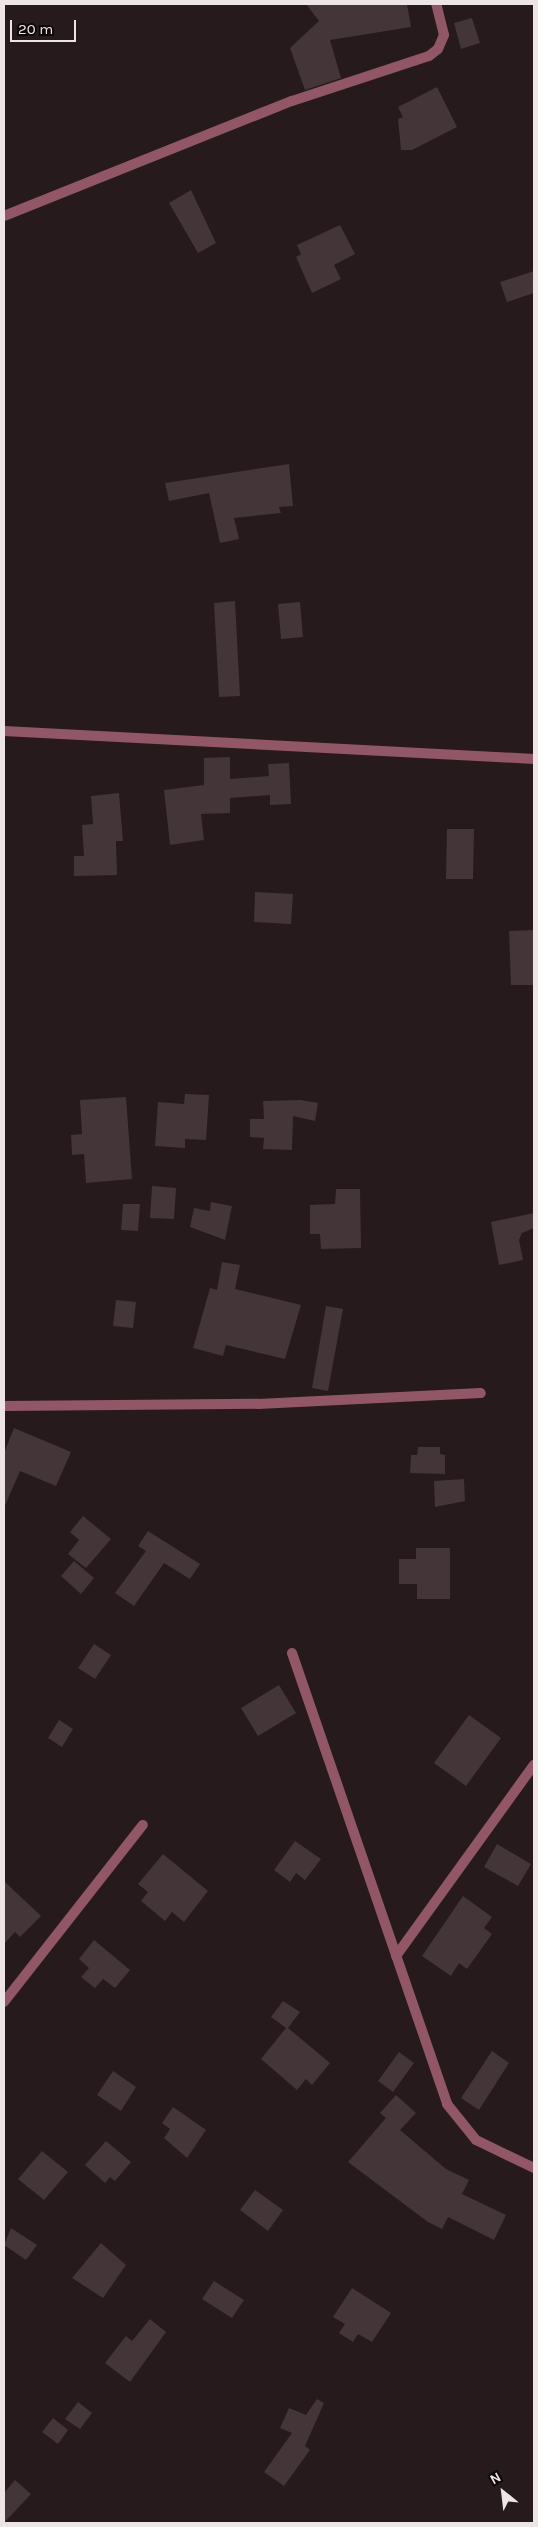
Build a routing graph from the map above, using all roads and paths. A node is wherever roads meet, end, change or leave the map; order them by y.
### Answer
1 (436, 4) edge
2 (4, 216) edge
3 (4, 731) edge
4 (534, 759) edge
5 (481, 1393) dead end
6 (4, 1406) edge
7 (292, 1653) dead end
8 (534, 1765) edge
9 (143, 1825) dead end
10 (396, 1956) junction
11 (4, 2002) edge
12 (534, 2168) edge

1 - 2 street
3 - 4 street
5 - 6 street
7 - 10 street
8 - 10 street
9 - 11 street
10 - 12 street

